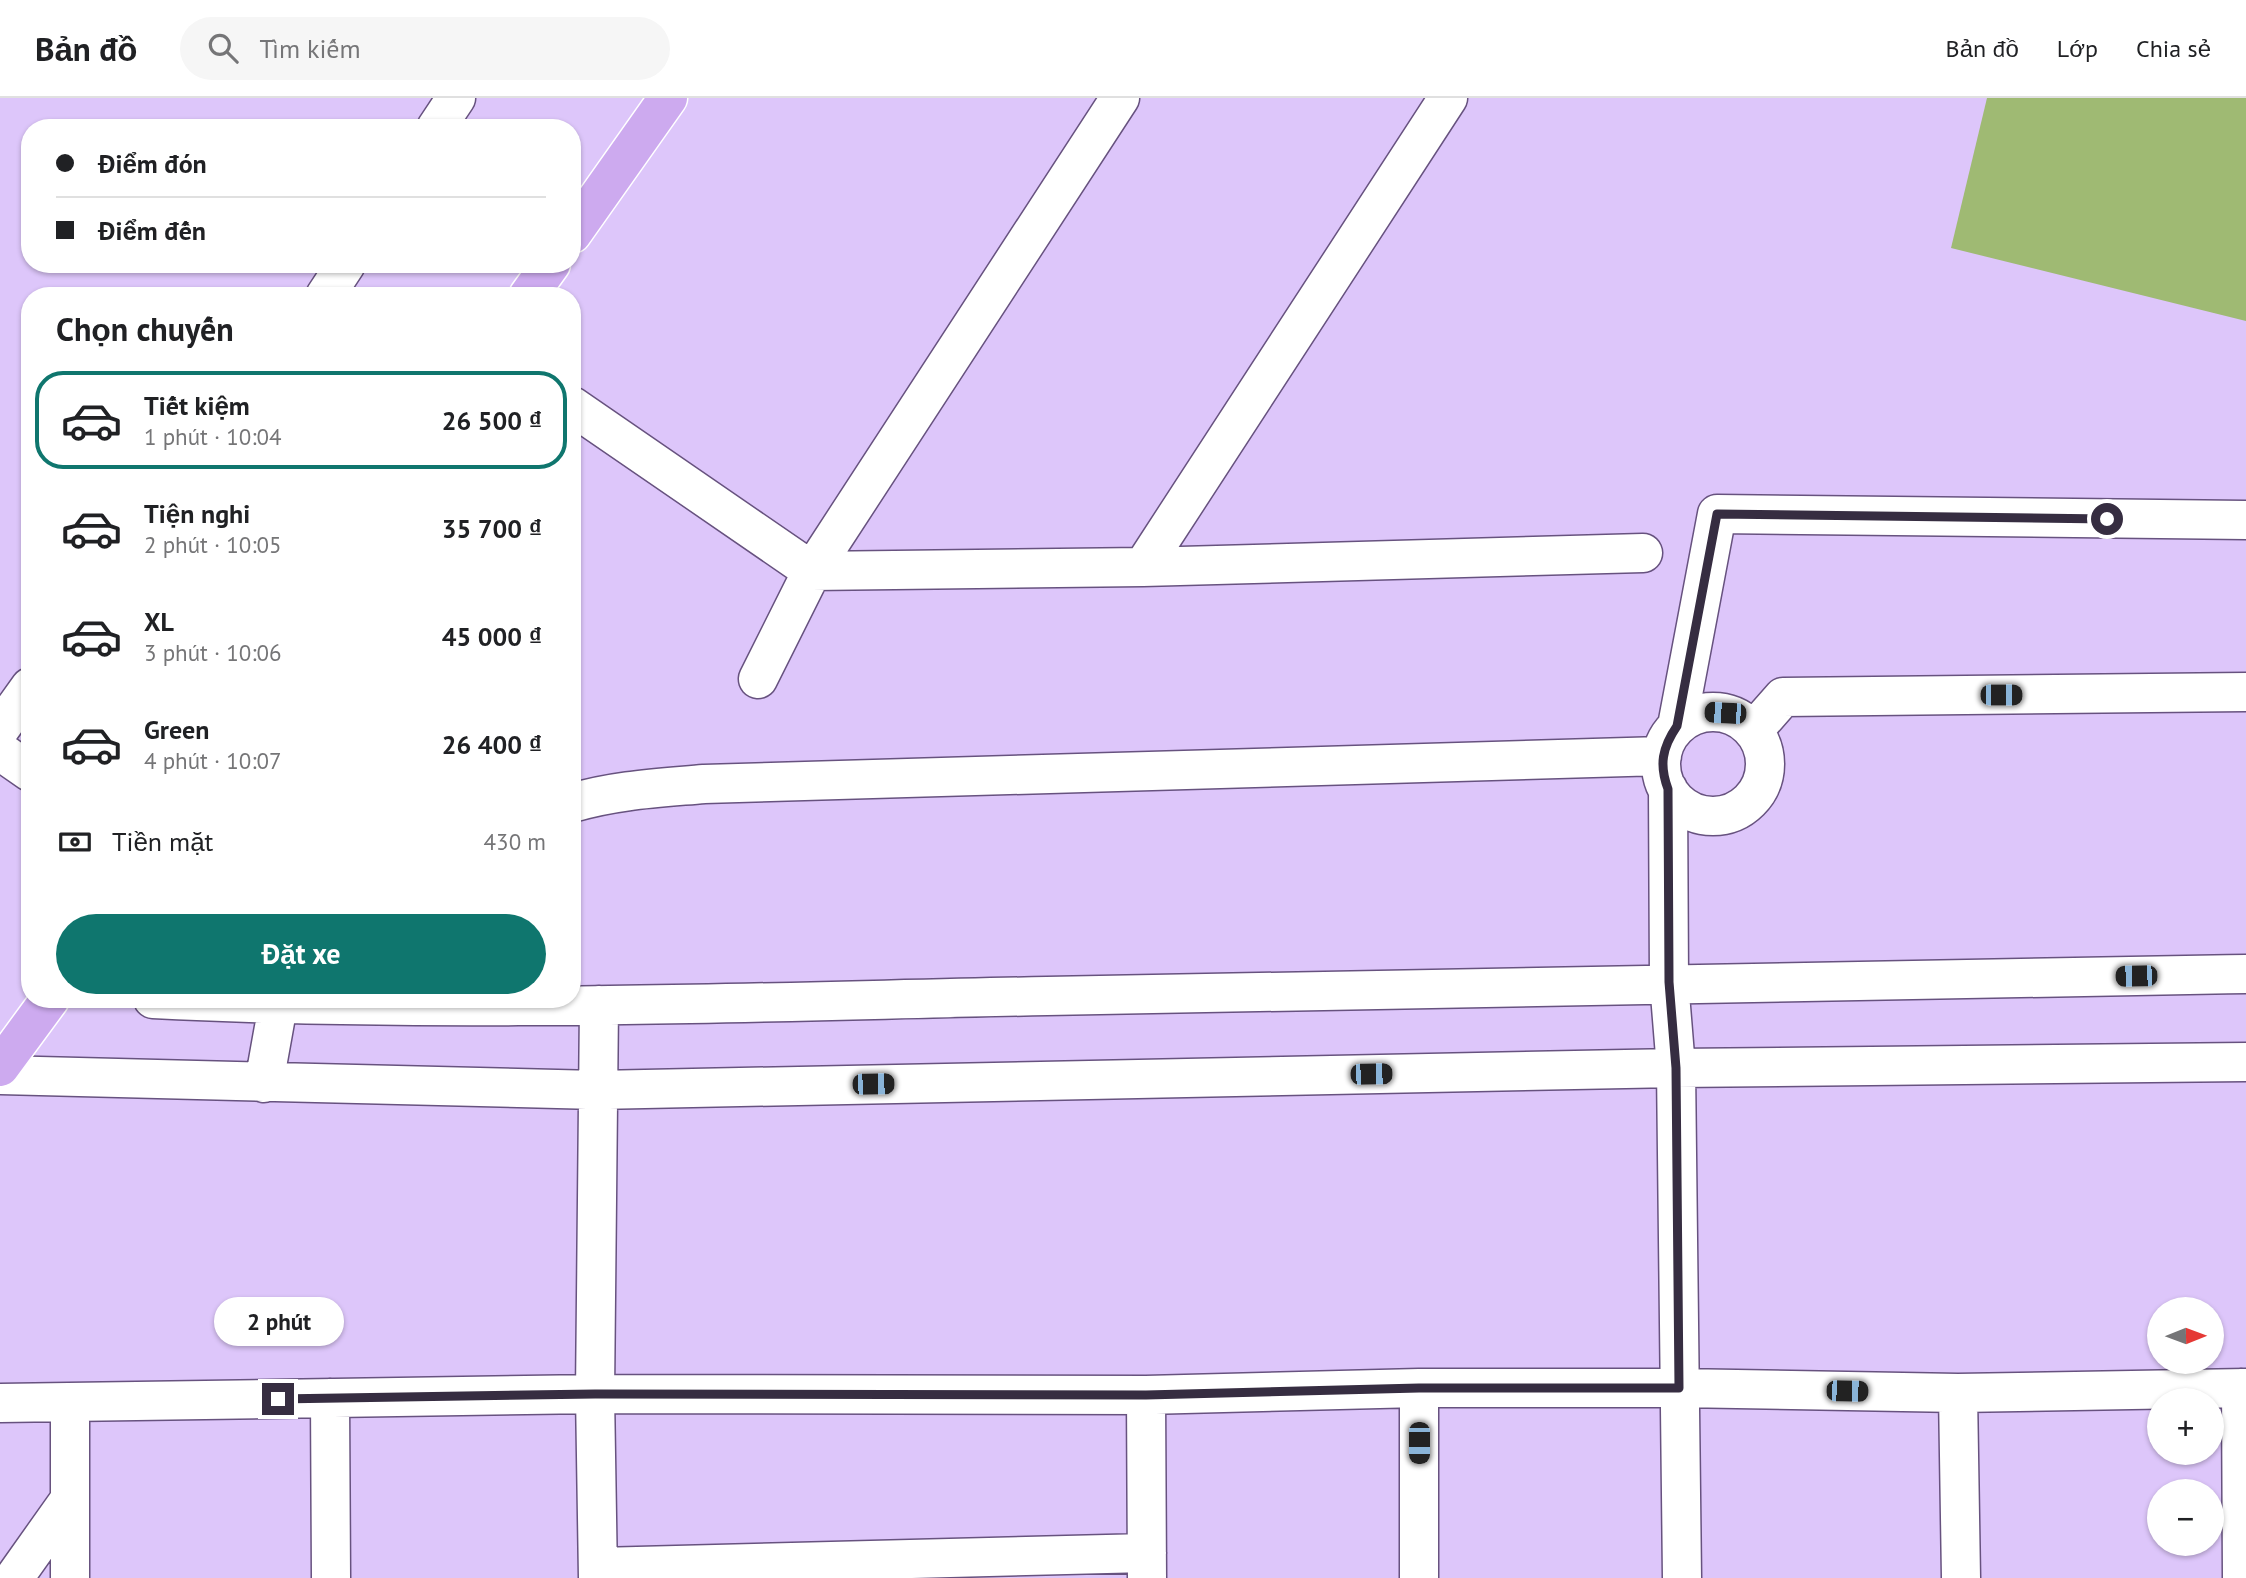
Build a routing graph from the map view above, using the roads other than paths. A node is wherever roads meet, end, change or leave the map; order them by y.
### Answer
1 (456, 98) edge
2 (668, 98) edge
3 (1120, 98) edge
4 (1448, 98) edge
5 (442, 119) edge
6 (581, 221) edge
7 (581, 411) edge
8 (2246, 520) edge
9 (1643, 553) dead end
10 (1143, 567) junction
11 (812, 571) junction
12 (758, 679) dead end
13 (2246, 692) edge
14 (21, 700) edge
15 (0, 729) edge
16 (1753, 731) junction
17 (0, 751) edge
18 (1669, 757) junction
19 (21, 766) edge
20 (581, 800) edge
21 (2246, 974) edge
22 (1669, 982) junction
23 (581, 1005) edge
24 (599, 1005) junction
25 (43, 1008) edge
26 (277, 1008) edge
27 (2246, 1062) edge
28 (0, 1067) edge
29 (1676, 1068) junction
30 (0, 1075) edge
31 (264, 1083) junction
32 (597, 1090) junction
33 (1419, 1388) junction
34 (1679, 1388) junction
35 (2243, 1388) edge
36 (1958, 1393) junction
37 (595, 1394) junction
38 (1146, 1395) junction
39 (330, 1398) junction
40 (70, 1402) junction
41 (0, 1403) edge
42 (70, 1499) junction
43 (2244, 1556) edge
44 (1147, 1566) edge
45 (598, 1573) edge
46 (14, 1578) edge
47 (70, 1578) edge
48 (331, 1578) edge
49 (1419, 1578) edge
50 (1682, 1578) edge
51 (1961, 1578) edge

1 - 5 street
2 - 6 main road
3 - 11 street
4 - 10 street
7 - 11 street
8 - 18 street
9 - 10 street
10 - 11 street
11 - 12 street
13 - 16 street
14 - 15 street
16 - 18 street
16 - 18 street
17 - 19 street
18 - 20 street
18 - 22 street
21 - 22 street
22 - 24 street
22 - 29 street
23 - 24 street
24 - 32 street
25 - 28 main road
26 - 31 street
27 - 29 street
29 - 32 street
29 - 34 street
30 - 31 street
31 - 32 street
32 - 37 street
33 - 34 street
33 - 38 street
33 - 49 street
34 - 36 street
34 - 50 street
35 - 36 street
35 - 43 street
36 - 51 street
37 - 38 street
37 - 39 street
37 - 45 street
38 - 44 street
39 - 40 street
39 - 48 street
40 - 41 street
40 - 42 street
42 - 46 street
42 - 47 street
44 - 45 street

